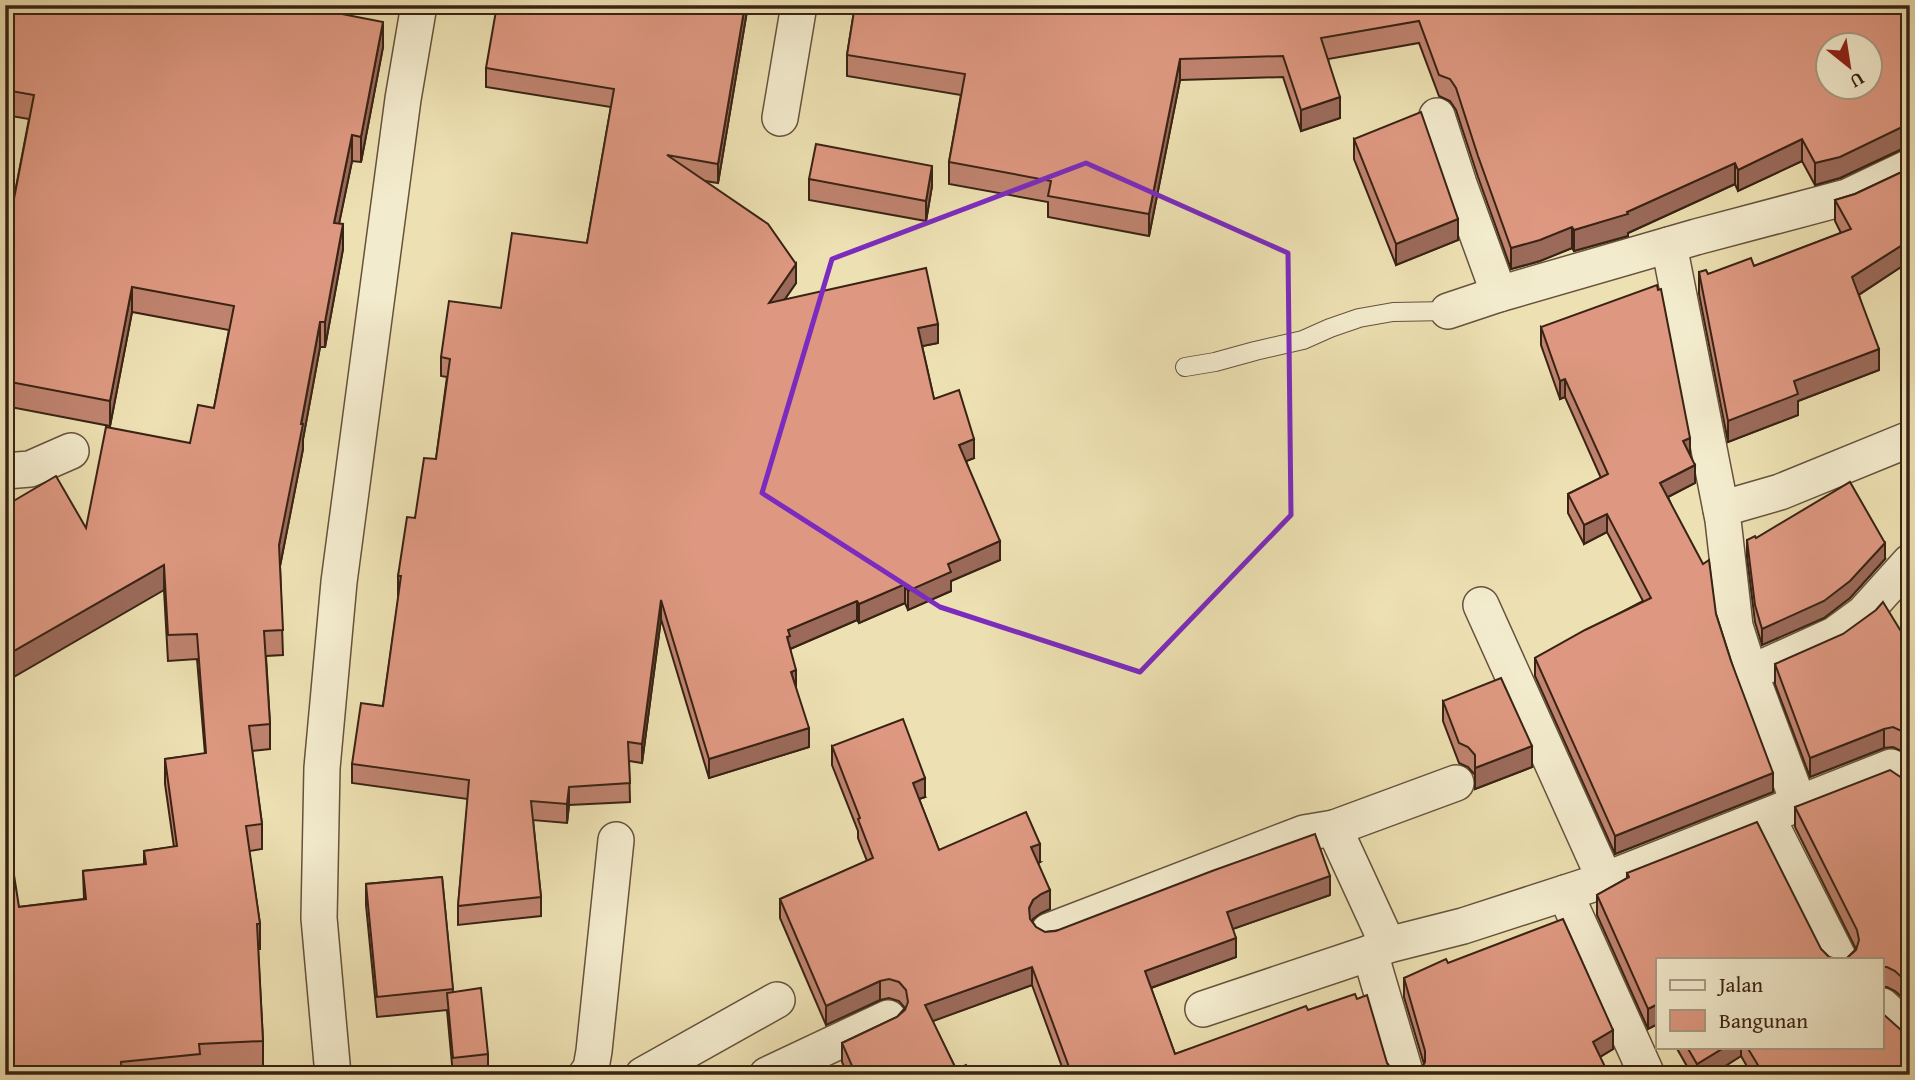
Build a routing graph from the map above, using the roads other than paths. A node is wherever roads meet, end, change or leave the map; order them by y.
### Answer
1 (419, 5) edge
2 (799, 5) edge
3 (1437, 116) dead end
4 (780, 118) dead end
5 (1910, 167) edge
6 (1669, 245) junction
7 (1499, 294) junction
8 (1448, 311) joint
9 (1185, 367) dead end
10 (1910, 439) edge
11 (71, 451) dead end
12 (5, 471) edge
13 (1721, 509) junction
14 (1910, 562) edge
15 (1481, 605) dead end
16 (1750, 673) junction
17 (1910, 779) edge
18 (1457, 783) dead end
19 (1783, 810) junction
20 (1334, 828) junction
21 (616, 840) dead end
22 (1605, 880) junction
23 (1565, 893) junction
24 (1049, 931) edge
25 (1379, 949) junction
26 (1839, 958) edge
27 (776, 1000) dead end
28 (1884, 1008) edge
29 (1203, 1009) dead end
30 (888, 1018) edge
31 (1910, 1032) edge
32 (333, 1075) edge
33 (586, 1075) edge
34 (643, 1075) edge
35 (766, 1075) edge
36 (1406, 1075) edge
37 (1647, 1075) edge

1 - 32 street
2 - 4 street
3 - 7 street
5 - 6 street
6 - 7 street
6 - 13 street
7 - 8 street
8 - 9 lane
10 - 13 street
11 - 12 street
13 - 16 street
14 - 16 street
15 - 22 street
16 - 19 street
17 - 19 street
18 - 20 street
19 - 22 street
19 - 26 street
20 - 24 street
20 - 25 street
21 - 33 street
22 - 23 street
23 - 25 street
23 - 37 street
25 - 29 street
25 - 36 street
27 - 34 street
28 - 31 street
30 - 35 street

